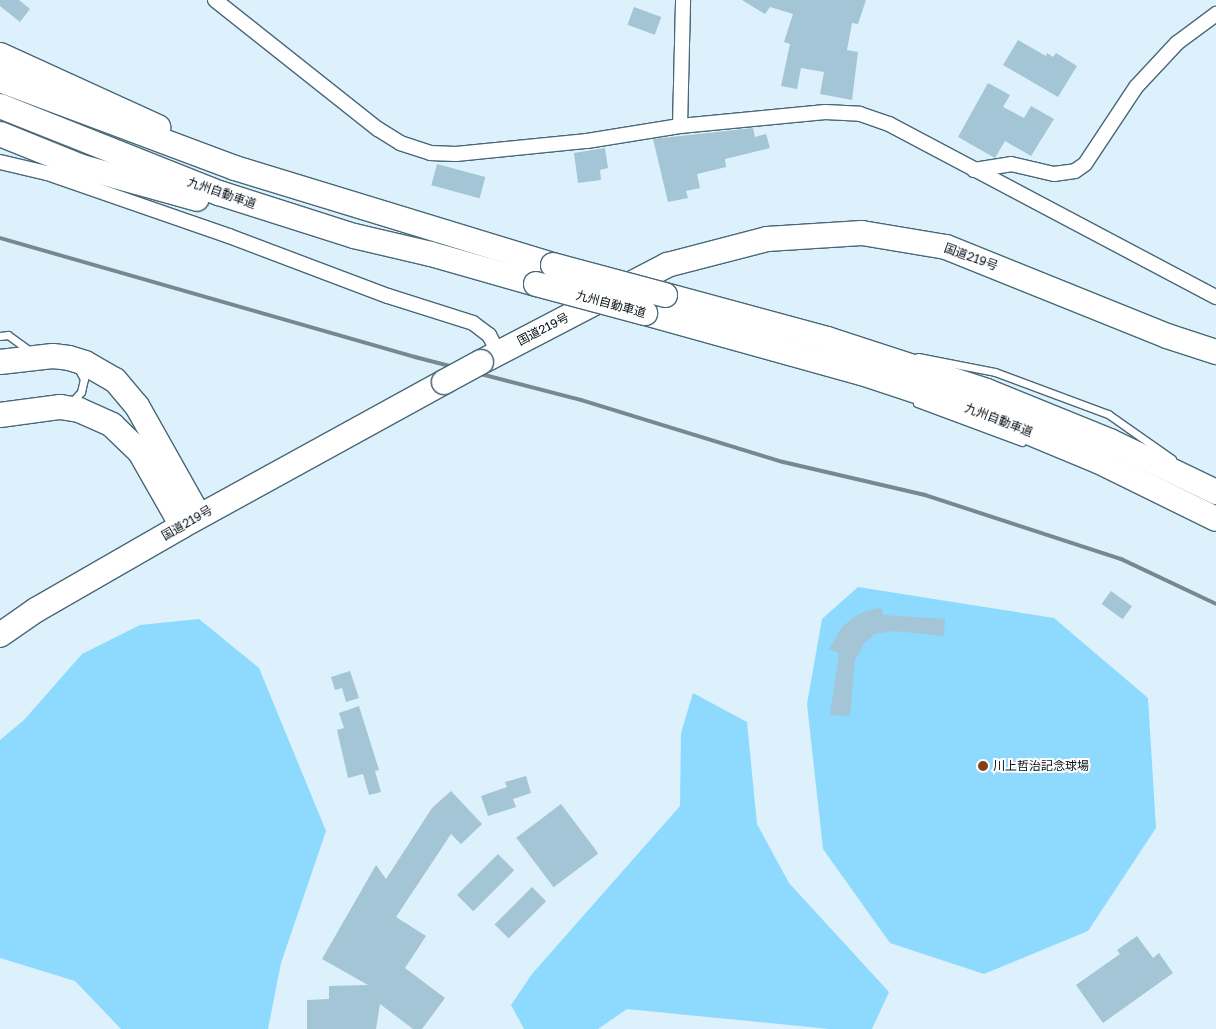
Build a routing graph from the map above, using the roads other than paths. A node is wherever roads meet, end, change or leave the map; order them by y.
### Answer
1 (215, 0) edge
2 (683, 0) edge
3 (1216, 14) edge
4 (0, 56) edge
5 (0, 80) edge
6 (0, 106) edge
7 (680, 126) junction
8 (0, 134) edge
9 (0, 162) edge
10 (235, 168) junction
11 (974, 170) junction
12 (354, 236) junction
13 (1216, 297) edge
14 (0, 336) edge
15 (823, 350) junction
16 (1216, 352) edge
17 (902, 354) dead end
18 (911, 356) dead end
19 (490, 357) junction
20 (39, 358) junction
21 (69, 358) junction
22 (0, 362) edge
23 (896, 394) dead end
24 (905, 398) dead end
25 (60, 407) junction
26 (0, 415) edge
27 (1033, 446) dead end
28 (1061, 455) dead end
29 (1216, 491) edge
30 (1215, 518) edge
31 (190, 521) junction
32 (0, 635) edge

1 - 7 street
2 - 7 street
3 - 11 street
4 - 10 highway
5 - 10 highway, 九州自動車道
6 - 12 highway, 九州自動車道
7 - 11 street
8 - 12 highway
9 - 19 street
10 - 15 highway, 九州自動車道, bridge
11 - 13 street
12 - 15 highway, 九州自動車道, bridge
14 - 20 lane
15 - 17 lane
15 - 23 lane
15 - 29 highway, 九州自動車道
15 - 30 highway, 九州自動車道
16 - 19 highway, 国道219号
18 - 29 lane
19 - 31 highway, 国道219号, bridge
20 - 21 highway
20 - 22 highway
21 - 25 lane
21 - 31 highway
24 - 27 lane
25 - 26 highway
25 - 31 highway
28 - 30 lane
31 - 32 highway, 国道219号

